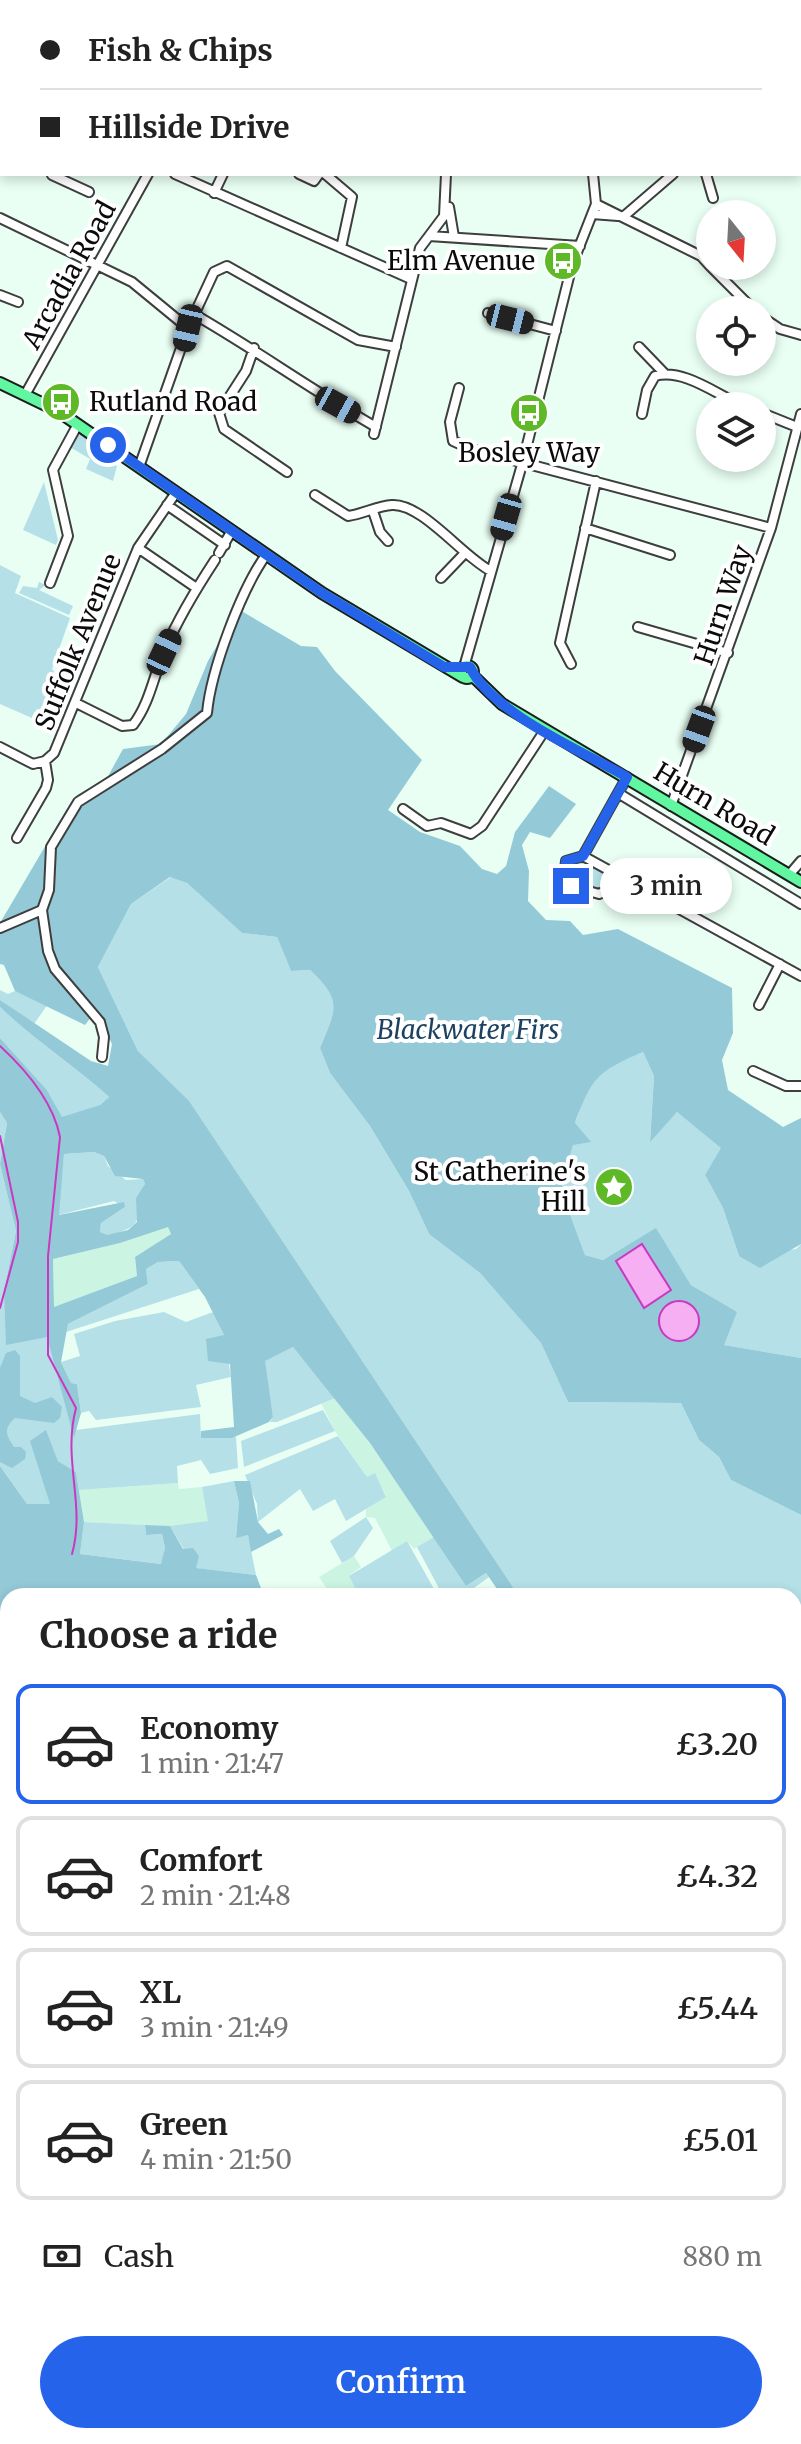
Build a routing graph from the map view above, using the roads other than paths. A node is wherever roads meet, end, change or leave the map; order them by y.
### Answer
1 (55, 176) edge
2 (147, 176) edge
3 (179, 176) edge
4 (222, 176) edge
5 (325, 176) edge
6 (446, 176) edge
7 (593, 176) edge
8 (671, 176) edge
9 (707, 176) edge
10 (89, 192) dead end
11 (214, 193) junction
12 (447, 194) junction
13 (713, 198) dead end
14 (596, 204) junction
15 (592, 214) junction
16 (623, 217) junction
17 (0, 218) edge
18 (429, 235) junction
19 (454, 237) junction
20 (580, 246) junction
21 (341, 248) junction
22 (696, 254) edge
23 (97, 265) junction
24 (411, 279) junction
25 (724, 280) edge
26 (0, 295) edge
27 (740, 296) edge
28 (18, 302) dead end
29 (192, 313) junction
30 (488, 313) dead end
31 (776, 326) edge
32 (188, 328) junction
33 (556, 331) junction
34 (801, 335) edge
35 (396, 347) junction
36 (639, 347) dead end
37 (254, 348) junction
38 (665, 374) junction
39 (0, 383) edge
40 (459, 388) dead end
41 (717, 392) edge
42 (25, 395) junction
43 (642, 414) dead end
44 (801, 414) edge
45 (776, 419) edge
46 (78, 424) junction
47 (797, 427) junction
48 (790, 454) junction
49 (801, 458) edge
50 (523, 461) junction
51 (140, 465) junction
52 (285, 468) dead end
53 (596, 481) junction
54 (175, 494) junction
55 (315, 495) dead end
56 (167, 505) junction
57 (373, 511) junction
58 (585, 528) junction
59 (771, 528) junction
60 (231, 532) junction
61 (388, 541) dead end
62 (138, 548) junction
63 (220, 553) junction
64 (464, 554) junction
65 (266, 555) junction
66 (670, 555) dead end
67 (491, 571) junction
68 (441, 578) dead end
69 (50, 583) dead end
70 (195, 587) junction
71 (638, 627) dead end
72 (728, 653) junction
73 (571, 664) dead end
74 (466, 672) junction
75 (76, 703) junction
76 (545, 730) junction
77 (0, 747) edge
78 (45, 761) junction
79 (627, 777) junction
80 (618, 793) junction
81 (671, 806) junction
82 (403, 809) dead end
83 (17, 838) dead end
84 (583, 856) junction
85 (801, 861) edge
86 (789, 875) junction
87 (616, 877) junction
88 (801, 882) edge
89 (801, 904) edge
90 (42, 910) junction
91 (0, 928) edge
92 (780, 964) junction
93 (801, 976) edge
94 (759, 1005) dead end
95 (102, 1057) dead end
96 (753, 1071) dead end
97 (801, 1086) edge

1 - 10 street
2 - 23 street, Arcadia Road
3 - 11 street
4 - 11 street
5 - 21 street
6 - 12 street
7 - 14 street
8 - 16 street
9 - 13 street
11 - 21 street
12 - 18 street
12 - 19 street
14 - 15 street
14 - 16 street
15 - 16 street
15 - 20 street
16 - 22 street
17 - 23 street
18 - 19 street
18 - 24 street
19 - 20 street
20 - 33 street
21 - 24 street
23 - 32 street
23 - 42 street, Arcadia Road
24 - 35 street
25 - 27 street
26 - 28 street
29 - 32 street
29 - 35 street
29 - 37 street
30 - 33 street
31 - 34 street
32 - 51 street
33 - 50 street
35 - 37 street
36 - 38 street
37 - 52 street
38 - 41 street
38 - 43 street
39 - 42 main road, Hurn Road
40 - 50 street
42 - 46 main road, Hurn Road
44 - 47 street, Hurn Way
45 - 47 street
46 - 51 main road, Hurn Road
46 - 69 street
47 - 48 street, Hurn Way
48 - 49 street
48 - 59 street, Hurn Way
50 - 53 street
50 - 67 street
51 - 54 main road, Hurn Road
53 - 58 street
53 - 59 street
54 - 56 street, Suffolk Avenue
54 - 60 main road, Hurn Road
55 - 57 street
56 - 62 street, Suffolk Avenue
56 - 63 street
57 - 61 street
57 - 64 street
58 - 66 street
58 - 73 street
59 - 72 street, Hurn Way
60 - 63 street
60 - 65 main road, Hurn Road
62 - 70 street
62 - 75 street, Suffolk Avenue
63 - 70 street
64 - 67 street
64 - 68 street
65 - 74 main road, Hurn Road
65 - 90 street
67 - 74 street
70 - 75 street
71 - 72 street
72 - 81 street, Hurn Way
74 - 76 main road, Hurn Road
75 - 78 street, Suffolk Avenue
76 - 79 main road, Hurn Road
76 - 82 street
77 - 78 street, Suffolk Avenue
78 - 83 street
79 - 80 street
79 - 81 main road, Hurn Road
80 - 84 street
80 - 89 street, Hurn Road
81 - 86 main road, Hurn Road
84 - 87 street
84 - 87 street
85 - 86 street
86 - 88 main road, Hurn Road
87 - 92 street
90 - 91 street
90 - 95 street
92 - 93 street
92 - 94 street
96 - 97 street

